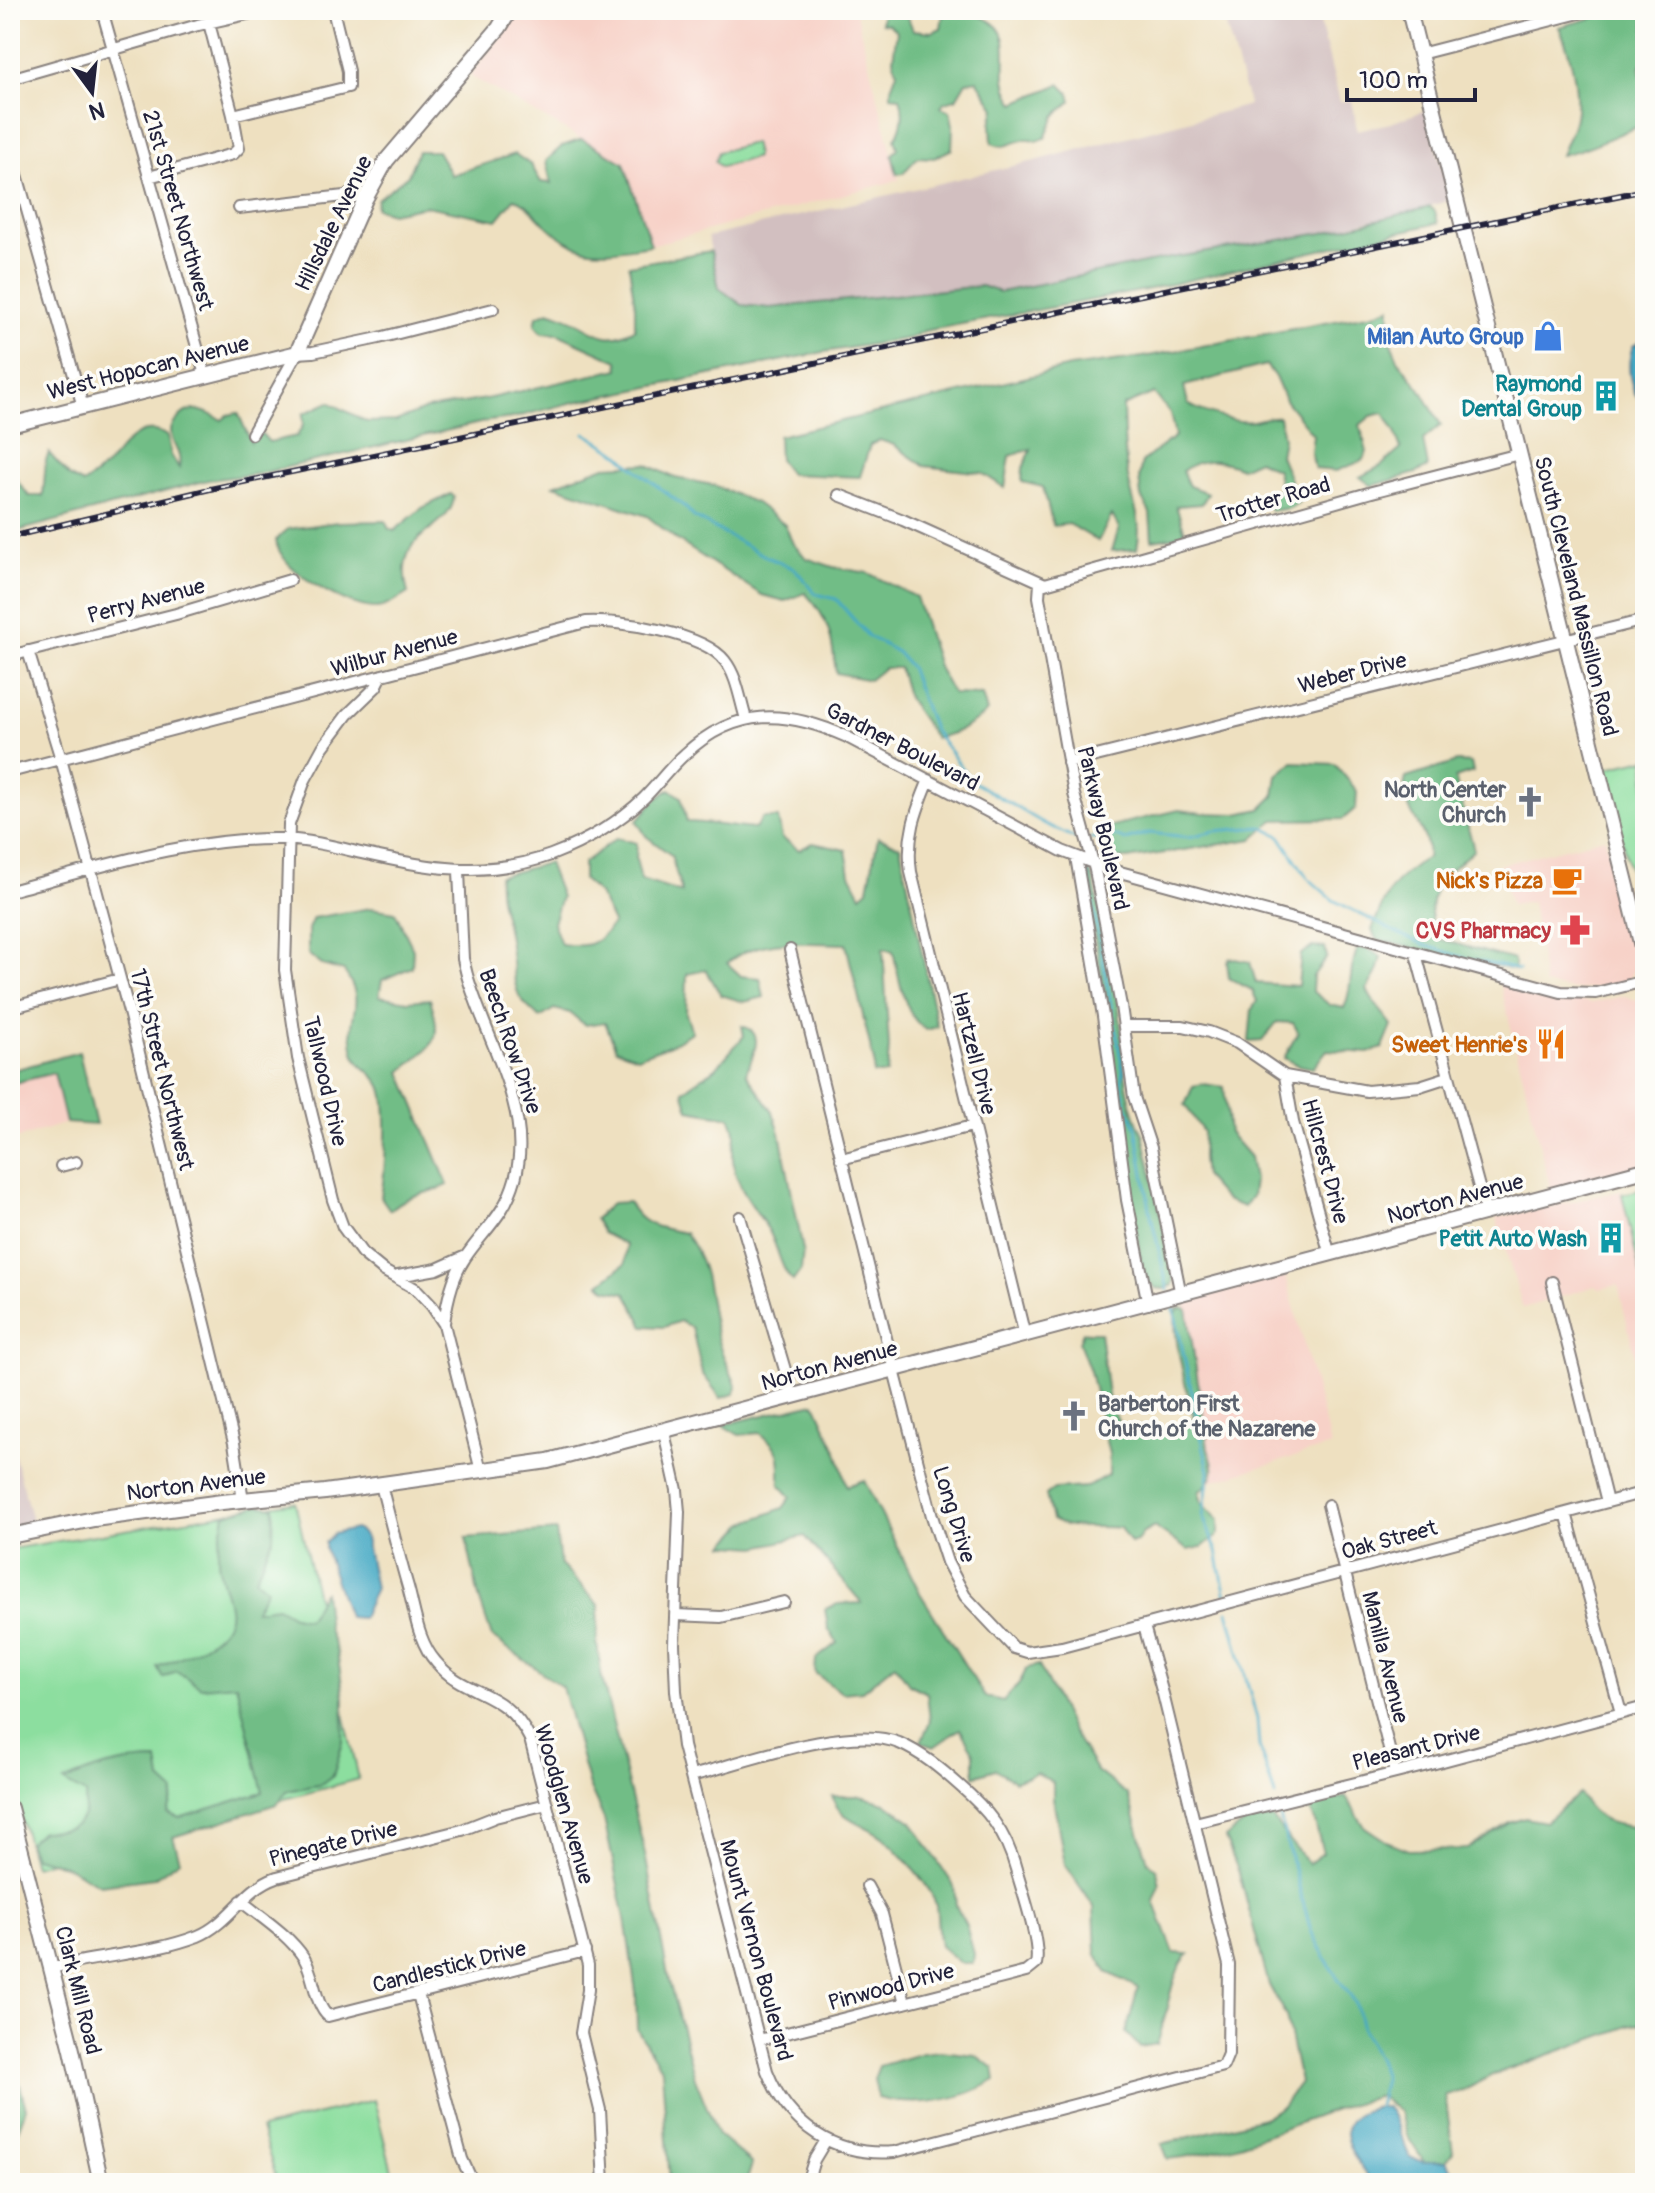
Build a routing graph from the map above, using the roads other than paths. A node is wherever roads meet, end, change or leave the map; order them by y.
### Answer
1 (102, 10) edge
2 (265, 10) edge
3 (333, 10) edge
4 (510, 10) edge
5 (1409, 10) edge
6 (1591, 10) edge
7 (209, 23) junction
8 (112, 50) junction
9 (1420, 54) junction
10 (10, 79) edge
11 (233, 115) junction
12 (10, 150) edge
13 (149, 177) junction
14 (365, 199) junction
15 (239, 208) dead end
16 (493, 309) dead end
17 (297, 353) junction
18 (205, 375) junction
19 (83, 407) junction
20 (10, 425) edge
21 (252, 434) dead end
22 (1519, 454) junction
23 (839, 495) dead end
24 (290, 580) dead end
25 (1040, 583) junction
26 (1645, 620) edge
27 (1565, 640) junction
28 (28, 651) junction
29 (10, 656) edge
30 (382, 675) junction
31 (746, 719) junction
32 (61, 759) junction
33 (1068, 763) junction
34 (10, 772) edge
35 (929, 780) junction
36 (288, 839) junction
37 (1076, 857) junction
38 (1093, 864) junction
39 (90, 870) junction
40 (459, 871) junction
41 (10, 891) edge
42 (790, 950) dead end
43 (1416, 954) junction
44 (1645, 959) edge
45 (120, 979) junction
46 (1645, 981) edge
47 (10, 1008) edge
48 (1124, 1026) junction
49 (1285, 1076) junction
50 (1448, 1077) junction
51 (972, 1126) junction
52 (841, 1159) junction
53 (76, 1162) dead end
54 (61, 1166) dead end
55 (1645, 1170) edge
56 (1486, 1213) junction
57 (740, 1217) dead end
58 (1330, 1255) junction
59 (466, 1256) junction
60 (392, 1275) junction
61 (1552, 1282) dead end
62 (1181, 1295) junction
63 (1148, 1304) junction
64 (444, 1324) junction
65 (1025, 1336) junction
66 (894, 1370) junction
67 (793, 1397) junction
68 (664, 1432) junction
69 (481, 1471) junction
70 (381, 1485) junction
71 (1645, 1492) edge
72 (243, 1500) junction
73 (1607, 1502) junction
74 (1328, 1505) dead end
75 (1566, 1513) junction
76 (10, 1536) edge
77 (1343, 1572) junction
78 (784, 1602) dead end
79 (676, 1615) junction
80 (1144, 1626) junction
81 (1645, 1707) edge
82 (1621, 1713) junction
83 (1395, 1773) junction
84 (691, 1776) junction
85 (547, 1804) junction
86 (10, 1808) edge
87 (1195, 1823) junction
88 (867, 1886) dead end
89 (241, 1901) junction
90 (585, 1951) junction
91 (52, 1968) junction
92 (418, 1994) junction
93 (905, 2003) junction
94 (759, 2040) junction
95 (826, 2140) junction
96 (101, 2183) edge
97 (473, 2183) edge
98 (604, 2183) edge
99 (807, 2183) edge

1 - 8 street, 21st Street Northwest
2 - 7 street
3 - 11 street
4 - 14 main road, Hillsdale Avenue
5 - 9 main road, South Cleveland Massillon Road
6 - 9 street
7 - 8 street
7 - 11 street
8 - 10 street
8 - 13 street, 21st Street Northwest
9 - 22 main road, South Cleveland Massillon Road
11 - 13 street
12 - 19 street
13 - 18 street, 21st Street Northwest
14 - 15 street
14 - 17 main road, Hillsdale Avenue
16 - 17 street
17 - 18 main road, West Hopocan Avenue
17 - 21 street, Hillsdale Avenue
18 - 19 main road, West Hopocan Avenue
19 - 20 main road, West Hopocan Avenue
22 - 25 street, Trotter Road
22 - 27 main road, South Cleveland Massillon Road
23 - 25 street
24 - 28 street, Perry Avenue
25 - 33 street, Parkway Boulevard
26 - 27 street, Weber Drive
27 - 33 street, Weber Drive
27 - 44 main road, South Cleveland Massillon Road
28 - 29 street, Perry Avenue
28 - 32 street, 17th Street Northwest
30 - 31 street, Wilbur Avenue
30 - 32 street, Wilbur Avenue
30 - 36 street, Tallwood Drive
31 - 35 street, Gardner Boulevard
31 - 40 street, Gardner Boulevard
32 - 34 street, Wilbur Avenue
32 - 39 street, 17th Street Northwest
33 - 38 street, Parkway Boulevard
35 - 37 street, Gardner Boulevard
35 - 51 street, Hartzell Drive
36 - 39 street, Gardner Boulevard
36 - 40 street, Gardner Boulevard
36 - 60 street, Tallwood Drive
37 - 38 street, Gardner Boulevard
37 - 63 street, Parkway Boulevard
38 - 43 street, Gardner Boulevard
38 - 48 street, Parkway Boulevard
39 - 41 street, Gardner Boulevard
39 - 45 street, 17th Street Northwest
40 - 59 street, Beech Row Drive
42 - 52 street, Long Drive
43 - 46 street, Gardner Boulevard
43 - 50 street
45 - 47 street
45 - 72 street, 17th Street Northwest
48 - 49 street
48 - 62 street, Parkway Boulevard
49 - 50 street
49 - 58 street, Hillcrest Drive
50 - 56 street
51 - 52 street
51 - 65 street, Hartzell Drive
52 - 66 street, Long Drive
53 - 54 street
55 - 56 main road, Norton Avenue
56 - 58 main road, Norton Avenue
57 - 67 street
58 - 62 main road, Norton Avenue
59 - 60 street
59 - 64 street, Beech Row Drive
60 - 64 street, Tallwood Drive
61 - 73 street
62 - 63 main road, Norton Avenue
63 - 65 main road, Norton Avenue
64 - 69 street, Tallwood Drive
65 - 66 main road, Norton Avenue
66 - 67 main road, Norton Avenue
66 - 80 street, Long Drive
67 - 68 main road, Norton Avenue
68 - 69 main road, Norton Avenue
68 - 79 street, Mount Vernon Boulevard
69 - 70 main road, Norton Avenue
70 - 72 main road, Norton Avenue
70 - 85 street, Woodglen Avenue
71 - 73 street, Oak Street
72 - 76 main road, Norton Avenue
73 - 75 street, Oak Street
74 - 77 street, Manilla Avenue
75 - 77 street, Oak Street
75 - 82 street
77 - 80 street, Oak Street
77 - 83 street, Manilla Avenue
78 - 79 street
79 - 84 street, Mount Vernon Boulevard
80 - 87 street
81 - 82 street, Pleasant Drive
82 - 83 street, Pleasant Drive
83 - 87 street, Pleasant Drive
84 - 93 street, Pinwood Drive
84 - 94 street, Mount Vernon Boulevard
85 - 89 street, Pinegate Drive
85 - 90 street, Woodglen Avenue
86 - 91 main road, Clark Mill Road
87 - 95 street, Mount Vernon Boulevard
88 - 93 street
89 - 91 street, Pinegate Drive
89 - 92 street, Candlestick Drive
90 - 92 street, Candlestick Drive
90 - 98 street, Woodglen Avenue
91 - 96 main road, Clark Mill Road
92 - 97 street
93 - 94 street, Pinwood Drive
94 - 95 street, Mount Vernon Boulevard
95 - 99 street

